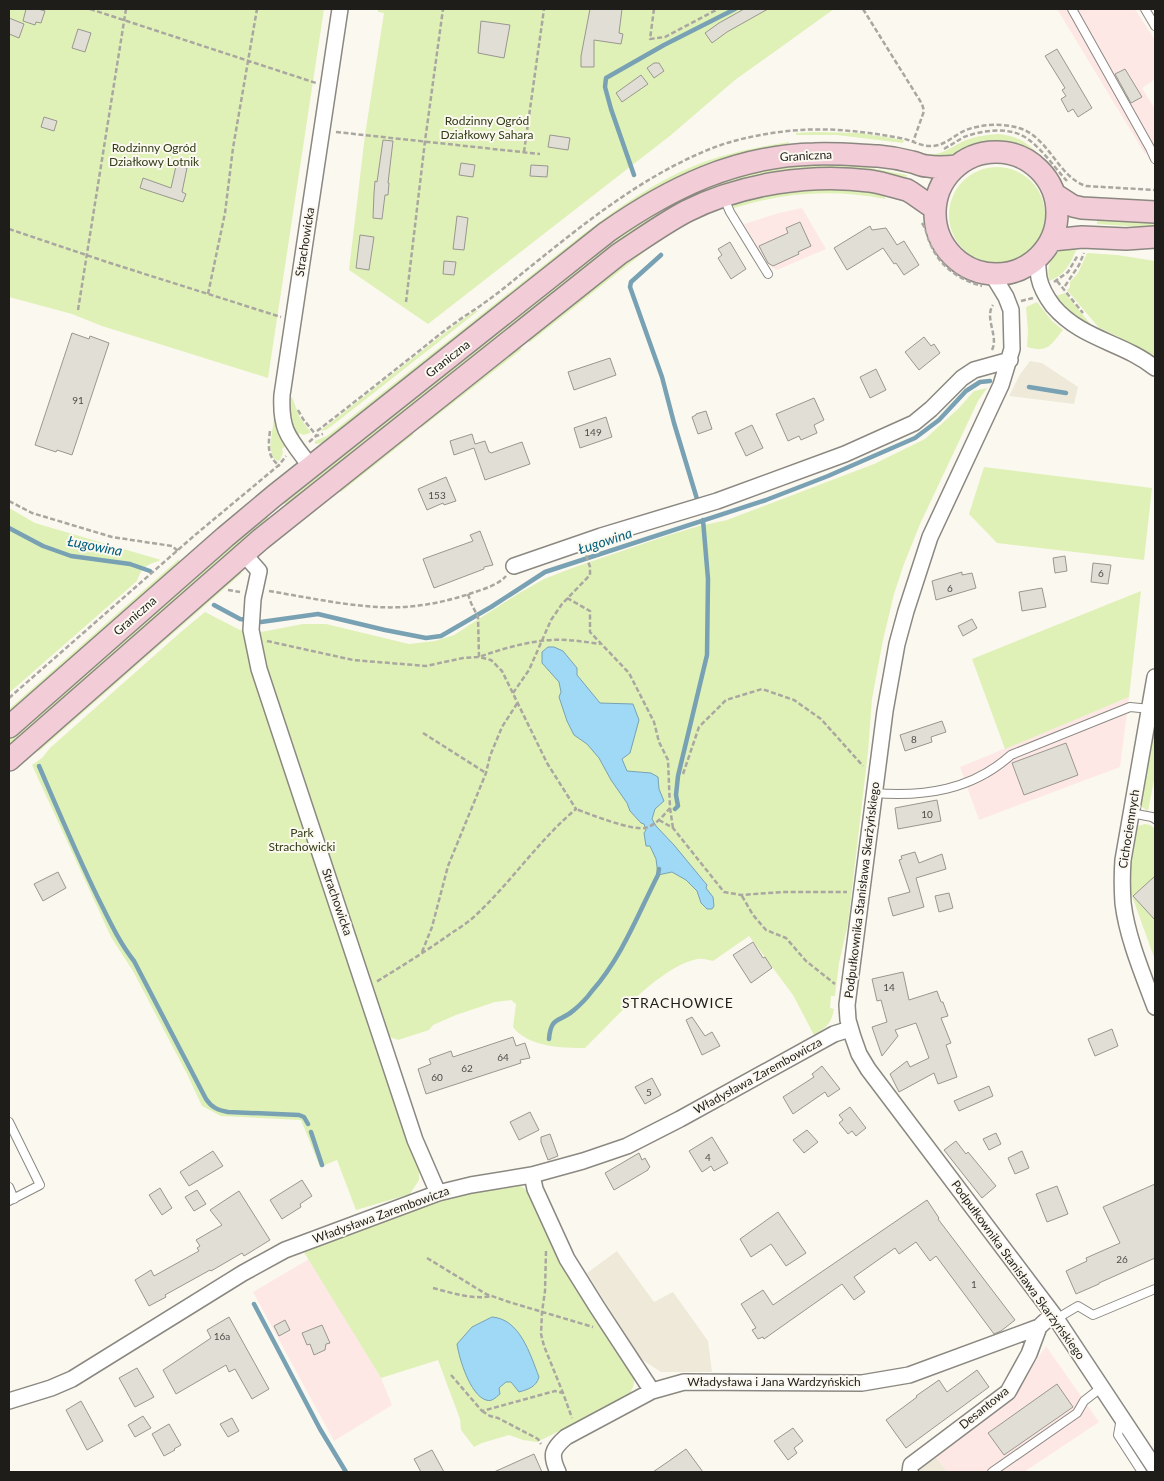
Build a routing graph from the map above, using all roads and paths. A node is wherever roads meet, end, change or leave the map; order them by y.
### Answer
1 (90, 9) edge
2 (126, 9) edge
3 (256, 9) edge
4 (340, 9) edge
5 (443, 9) edge
6 (544, 9) edge
7 (654, 9) edge
8 (718, 9) edge
9 (863, 9) edge
10 (1072, 9) edge
11 (1145, 9) edge
12 (124, 20) junction
13 (1155, 26) edge
14 (248, 61) junction
15 (313, 83) dead end
16 (322, 131) junction
17 (904, 138) dead end
18 (425, 141) junction
19 (913, 143) junction
20 (938, 151) dead end
21 (524, 152) junction
22 (540, 154) dead end
23 (1155, 159) edge
24 (957, 166) junction
25 (1064, 190) junction
26 (1155, 190) edge
27 (724, 196) junction
28 (1155, 212) edge
29 (927, 213) junction
30 (9, 229) edge
31 (1155, 237) edge
32 (1052, 240) junction
33 (1080, 248) dead end
34 (1086, 250) dead end
35 (88, 256) junction
36 (1037, 259) junction
37 (768, 274) dead end
38 (988, 280) junction
39 (1048, 285) dead end
40 (1065, 286) dead end
41 (208, 294) junction
42 (1039, 296) dead end
43 (406, 302) dead end
44 (997, 302) dead end
45 (1020, 302) dead end
46 (484, 303) dead end
47 (78, 310) dead end
48 (277, 316) dead end
49 (991, 351) dead end
50 (1010, 360) junction
51 (1155, 368) edge
52 (317, 431) dead end
53 (316, 436) dead end
54 (306, 444) dead end
55 (286, 451) dead end
56 (311, 467) junction
57 (9, 501) edge
58 (174, 548) dead end
59 (585, 551) dead end
60 (244, 554) junction
61 (514, 566) joint
62 (233, 583) dead end
63 (251, 591) junction
64 (468, 594) junction
65 (567, 598) junction
66 (251, 635) junction
67 (540, 641) junction
68 (601, 644) junction
69 (479, 657) junction
70 (1155, 678) edge
71 (513, 694) junction
72 (9, 698) edge
73 (518, 702) junction
74 (1150, 709) junction
75 (9, 727) edge
76 (423, 733) dead end
77 (9, 760) edge
78 (868, 772) dead end
79 (486, 773) junction
80 (683, 774) dead end
81 (874, 793) junction
82 (670, 808) junction
83 (576, 809) junction
84 (1132, 814) junction
85 (1155, 819) edge
86 (657, 821) junction
87 (672, 828) junction
88 (854, 892) dead end
89 (741, 895) junction
90 (422, 953) junction
91 (849, 986) junction
92 (366, 988) junction
93 (1155, 1008) edge
94 (850, 1028) junction
95 (9, 1122) edge
96 (532, 1176) junction
97 (9, 1187) edge
98 (438, 1193) junction
99 (11, 1200) edge
100 (546, 1249) dead end
101 (427, 1258) dead end
102 (433, 1288) dead end
103 (1155, 1289) edge
104 (493, 1296) junction
105 (542, 1312) junction
106 (1054, 1317) junction
107 (1039, 1327) junction
108 (615, 1335) junction
109 (451, 1375) dead end
110 (1102, 1387) junction
111 (652, 1391) junction
112 (563, 1392) junction
113 (9, 1401) edge
114 (482, 1411) junction
115 (1122, 1416) junction
116 (573, 1432) junction
117 (552, 1453) junction
118 (1155, 1468) edge
119 (558, 1472) edge
120 (910, 1472) edge
121 (992, 1472) edge
122 (1142, 1472) edge

1 - 12 path
2 - 12 path
3 - 14 path
4 - 16 street, Strachowicka
5 - 18 path
6 - 21 path
7 - 8 path
9 - 19 path
10 - 23 lane
11 - 13 lane
12 - 14 path
12 - 35 path
14 - 15 path
14 - 41 path
16 - 18 path
16 - 56 street, Strachowicka
17 - 19 path
18 - 21 path
18 - 43 path
19 - 26 path
20 - 25 path
21 - 22 path
24 - 25 main road
24 - 29 main road
24 - 56 main road, Graniczna
25 - 28 main road
25 - 32 main road
27 - 29 main road, Graniczna
27 - 37 lane
27 - 60 main road, Graniczna
29 - 38 main road
29 - 38 path
30 - 35 path
31 - 32 main road
32 - 36 main road
33 - 39 path
34 - 40 path
35 - 41 path
35 - 47 path
36 - 38 main road
36 - 51 street
38 - 50 street, Podpułkownika Stanisława Skarżyńskiego
41 - 48 path
42 - 45 path
44 - 49 path
46 - 52 path
50 - 61 street
50 - 81 street, Podpułkownika Stanisława Skarżyńskiego
53 - 54 path
55 - 72 path
56 - 75 main road, Graniczna
57 - 58 path
59 - 65 path
60 - 63 street, Strachowicka
60 - 77 main road, Graniczna
61 - 64 path
62 - 63 path
63 - 64 path
63 - 66 street, Strachowicka
64 - 69 path
65 - 67 path
65 - 68 path
66 - 69 path
66 - 92 street, Strachowicka
67 - 68 path
67 - 69 path
67 - 71 path
68 - 82 path
69 - 71 path
70 - 74 street, Cichociemnych
71 - 73 path
73 - 79 path
73 - 83 path
74 - 81 lane
74 - 84 street, Cichociemnych
76 - 79 path
78 - 80 path
79 - 90 path
81 - 91 street, Podpułkownika Stanisława Skarżyńskiego
82 - 86 path
82 - 87 path
83 - 86 path
83 - 90 path
84 - 85 lane
84 - 93 street, Cichociemnych
86 - 87 path
87 - 89 path
88 - 89 path
89 - 91 path
90 - 92 path
91 - 94 street, Podpułkownika Stanisława Skarżyńskiego
92 - 98 street, Strachowicka
94 - 96 street, Władysława Zarembowicza
94 - 106 street, Podpułkownika Stanisława Skarżyńskiego
95 - 99 lane
96 - 98 street, Władysława Zarembowicza
96 - 108 street
97 - 99 lane
98 - 113 street, Władysława Zarembowicza
100 - 105 path
101 - 104 path
102 - 104 path
103 - 106 lane
104 - 105 path
105 - 108 path
105 - 112 path
106 - 107 street, Władysława i Jana Wardzyńskich
106 - 110 street, Podpułkownika Stanisława Skarżyńskiego
107 - 111 street, Władysława i Jana Wardzyńskich
107 - 120 street, Desantowa
108 - 111 street
109 - 114 path
110 - 115 street, Podpułkownika Stanisława Skarżyńskiego
110 - 121 lane
111 - 116 street, Władysława i Jana Wardzyńskich
112 - 114 path
112 - 116 path
114 - 117 path
115 - 118 street, Podpułkownika Stanisława Skarżyńskiego
115 - 122 lane
116 - 117 street, Władysława i Jana Wardzyńskich
117 - 119 street

